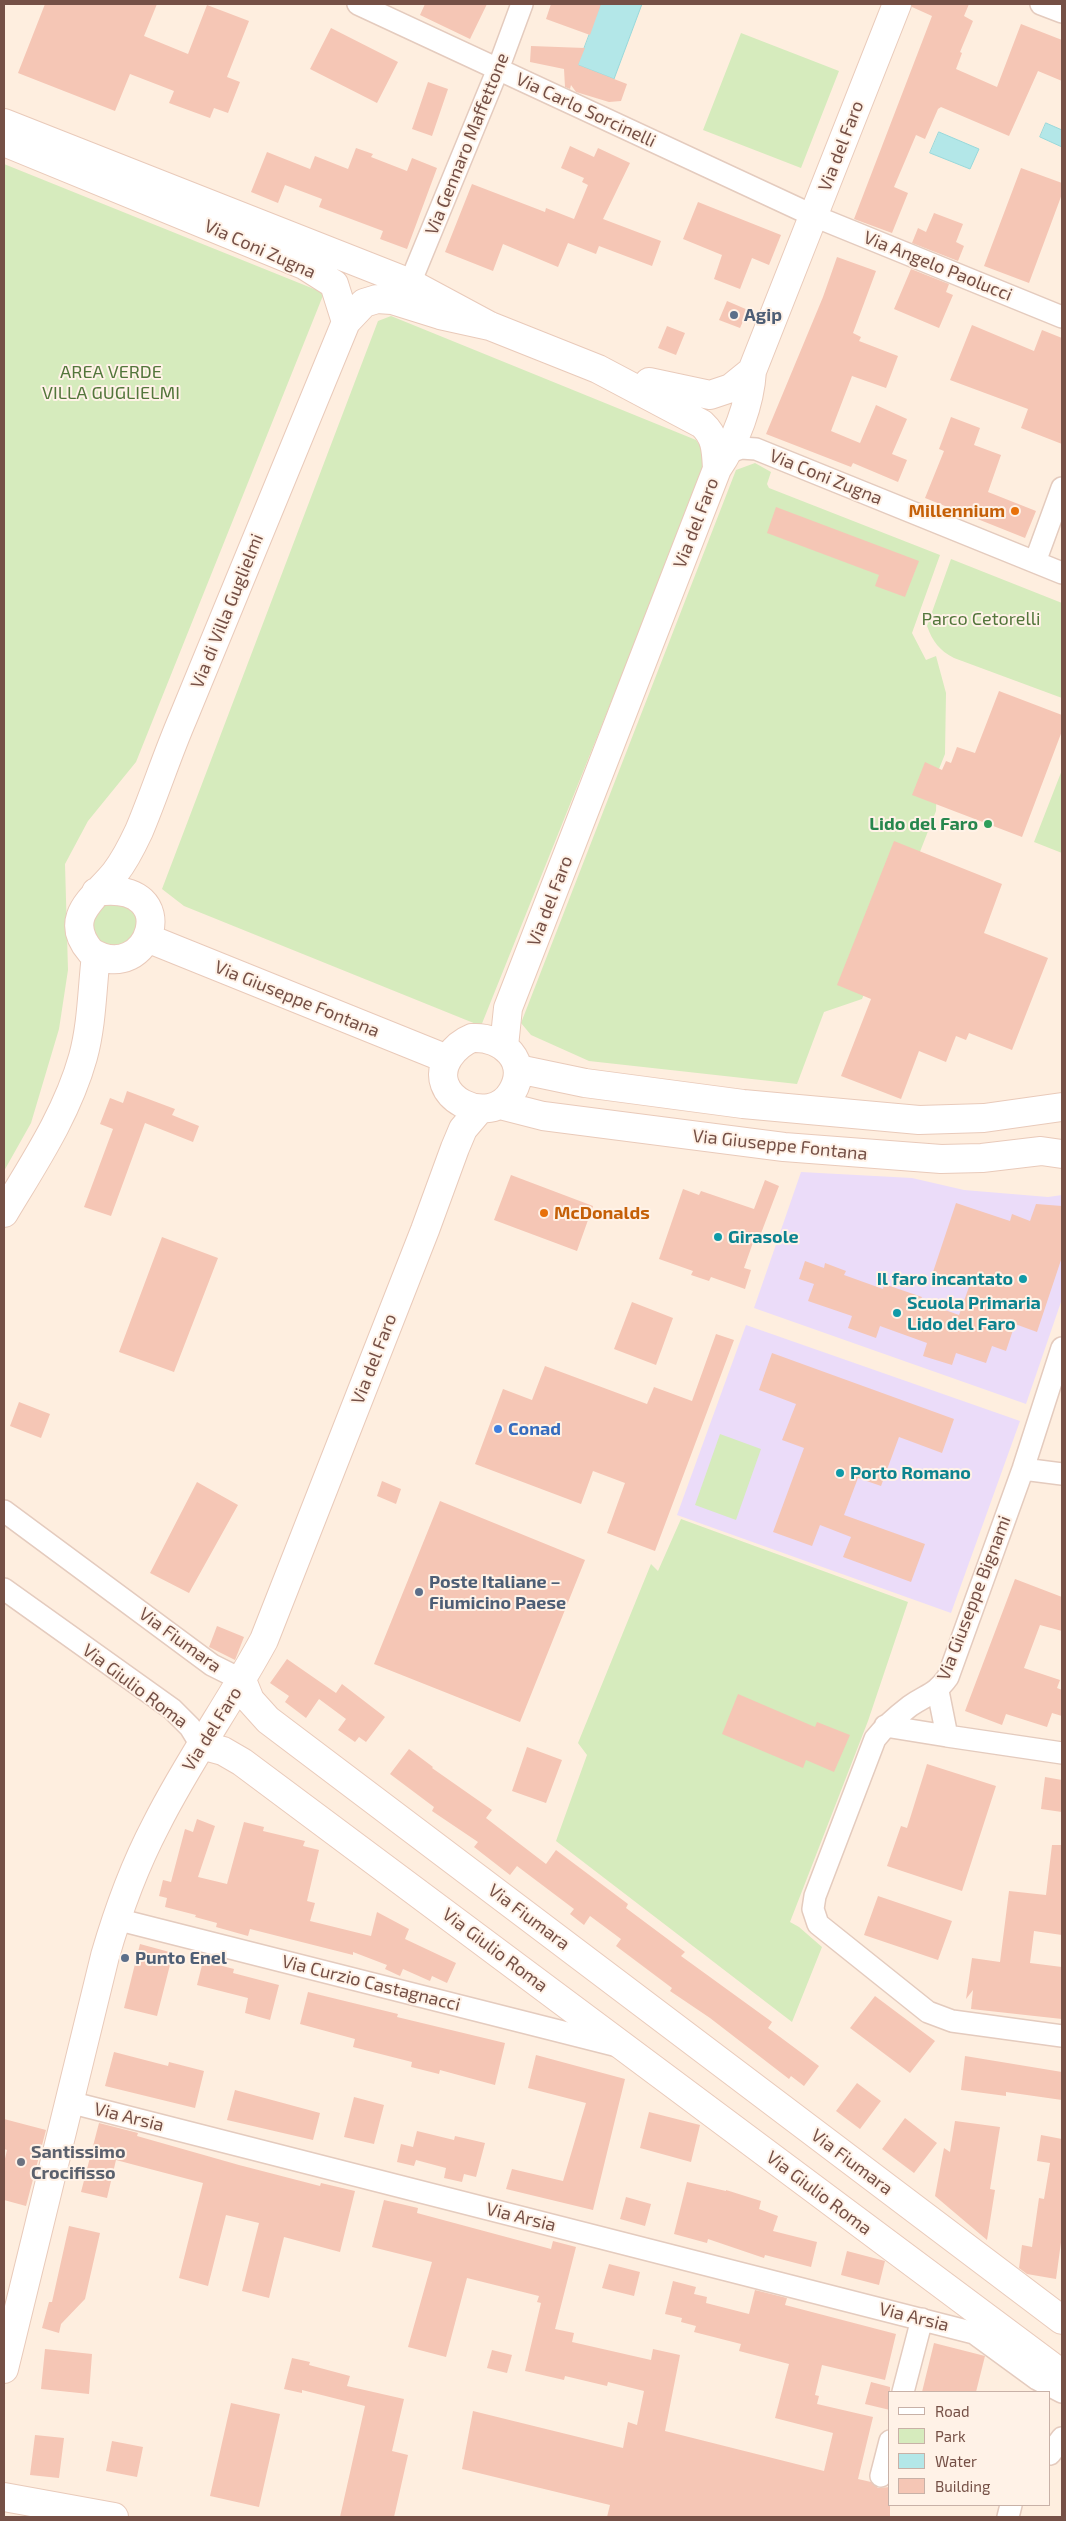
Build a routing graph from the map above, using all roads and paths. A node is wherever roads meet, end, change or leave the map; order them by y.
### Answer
1 (358, 4) edge
2 (522, 4) edge
3 (897, 4) edge
4 (1041, 4) edge
5 (1062, 12) edge
6 (498, 69) junction
7 (4, 122) edge
8 (4, 142) edge
9 (814, 216) junction
10 (410, 283) junction
11 (1062, 317) edge
12 (346, 322) junction
13 (490, 326) junction
14 (598, 369) junction
15 (752, 371) junction
16 (722, 461) junction
17 (1062, 488) edge
18 (1035, 562) junction
19 (1062, 573) edge
20 (96, 892) junction
21 (147, 938) junction
22 (96, 955) junction
23 (504, 1046) junction
24 (447, 1059) junction
25 (518, 1069) junction
26 (490, 1107) junction
27 (1062, 1107) edge
28 (1062, 1154) edge
29 (4, 1214) edge
30 (1062, 1348) edge
31 (1023, 1468) junction
32 (1062, 1474) edge
33 (4, 1511) edge
34 (4, 1589) edge
35 (242, 1680) junction
36 (938, 1691) junction
37 (885, 1726) junction
38 (947, 1736) junction
39 (201, 1745) junction
40 (1062, 1753) edge
41 (116, 1919) junction
42 (1062, 2036) edge
43 (626, 2048) junction
44 (69, 2102) junction
45 (922, 2319) junction
46 (1062, 2320) edge
47 (980, 2325) junction
48 (4, 2369) edge
49 (1062, 2374) edge
50 (903, 2391) edge
51 (1062, 2392) edge
52 (1062, 2438) edge
53 (888, 2450) edge
54 (1051, 2453) edge
55 (881, 2476) dead end
56 (4, 2497) edge
57 (114, 2517) edge

1 - 6 street, Via Carlo Sorcinelli
2 - 6 street, Via Gennaro Maffettone
3 - 9 street, Via del Faro
4 - 5 street
6 - 9 street, Via Carlo Sorcinelli
6 - 10 street, Via Gennaro Maffettone
7 - 10 street, Via Coni Zugna
8 - 12 street, Via Coni Zugna
9 - 11 street, Via Angelo Paolucci
9 - 15 street, Via del Faro
10 - 13 street, Via Coni Zugna
12 - 13 street, Via Coni Zugna
12 - 20 street, Via di Villa Guglielmi
13 - 14 street, Via Coni Zugna
14 - 15 street, Via Coni Zugna
14 - 16 street, Via Coni Zugna
15 - 16 street, Via del Faro
16 - 18 street, Via Coni Zugna
16 - 23 street, Via del Faro
17 - 18 street
18 - 19 street, Via Coni Zugna
20 - 21 street
20 - 22 street
21 - 22 street
21 - 24 street, Via Giuseppe Fontana
22 - 29 street
23 - 24 street
23 - 25 street
24 - 26 street
25 - 26 street
25 - 27 street, Via Giuseppe Fontana
26 - 28 street, Via Giuseppe Fontana
26 - 35 street, Via del Faro
30 - 31 street, Via Giuseppe Bignami
31 - 32 street
31 - 36 street, Via Giuseppe Bignami
33 - 35 street, Via Fiumara
34 - 39 street, Via Giulio Roma
35 - 39 street, Via del Faro
35 - 46 street, Via Fiumara
36 - 37 street, Via Giuseppe Bignami
36 - 38 street
37 - 38 street
37 - 42 street, Via Giuseppe Bignami
38 - 40 street
39 - 41 street, Via del Faro
39 - 43 street, Via Giulio Roma
41 - 43 street, Via Curzio Castagnacci
41 - 44 street, Via del Faro
43 - 47 street, Via Giulio Roma
44 - 45 street, Via Arsia
44 - 48 street, Via del Faro
45 - 47 street, Via Arsia
45 - 50 street
47 - 49 street, Via Arsia
47 - 51 street, Via Arsia
52 - 54 street
53 - 55 street
56 - 57 street

